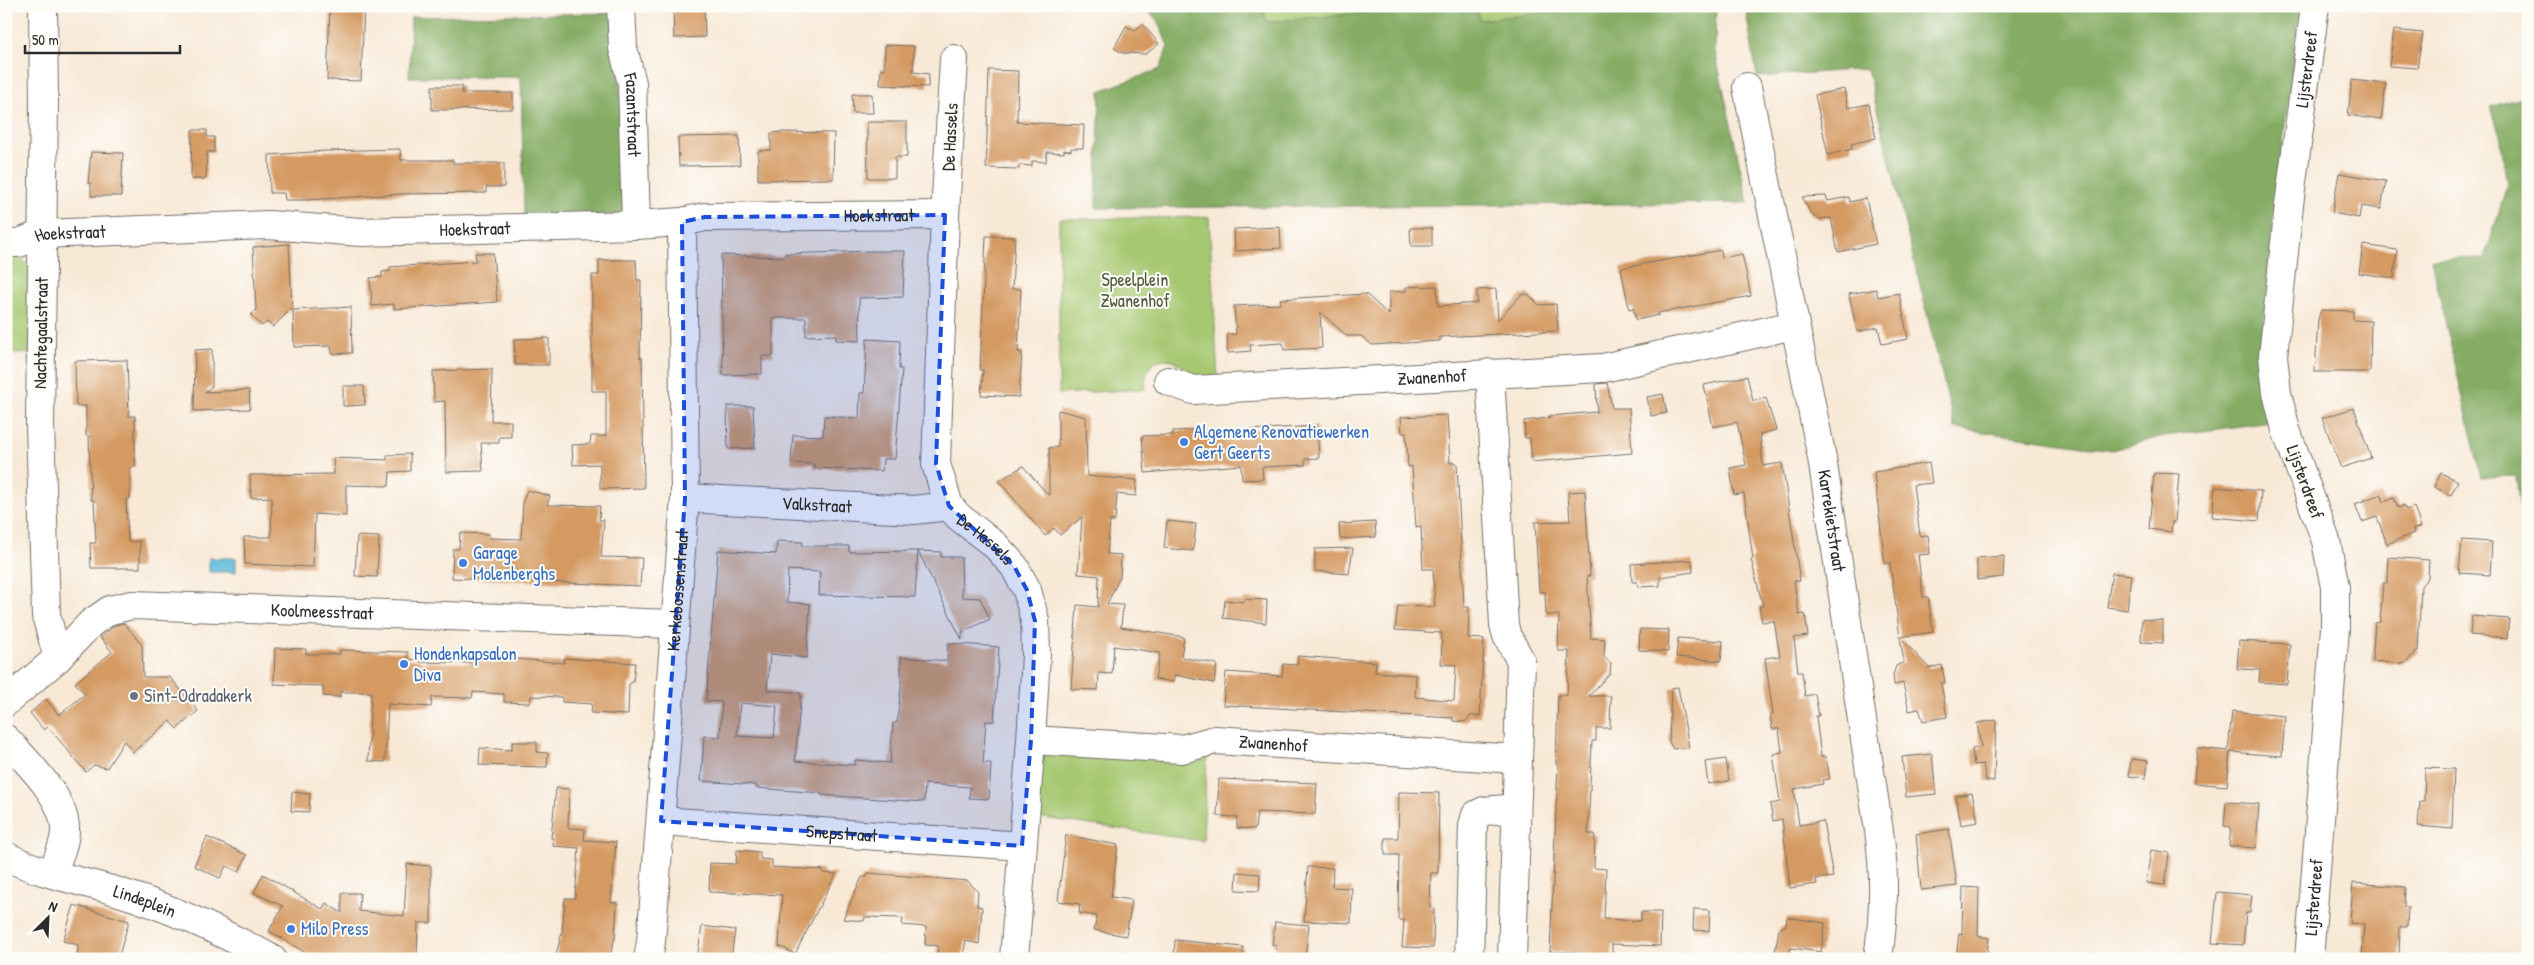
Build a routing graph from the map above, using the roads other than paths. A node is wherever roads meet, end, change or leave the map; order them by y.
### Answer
1 (43, 6) edge
2 (621, 6) edge
3 (2315, 6) edge
4 (954, 60) dead end
5 (1747, 87) dead end
6 (945, 215) junction
7 (682, 222) junction
8 (636, 225) junction
9 (42, 234) junction
10 (6, 243) edge
11 (1794, 325) junction
12 (1490, 374) junction
13 (1168, 381) dead end
14 (685, 498) junction
15 (949, 506) junction
16 (674, 624) junction
17 (58, 658) junction
18 (6, 702) edge
19 (6, 739) edge
20 (1031, 740) junction
21 (1517, 759) junction
22 (1516, 808) junction
23 (661, 821) junction
24 (1022, 846) junction
25 (6, 856) edge
26 (52, 873) junction
27 (272, 959) edge
28 (648, 959) edge
29 (1014, 959) edge
30 (1469, 959) edge
31 (1512, 959) edge
32 (1878, 959) edge
33 (2309, 959) edge

1 - 9 street, Nachtegaalstraat
2 - 8 street, Fazantstraat
3 - 33 street, Lijsterdreef
4 - 6 street, De Hassels
5 - 11 street, Karrekietstraat
6 - 7 street, Hoekstraat
6 - 15 street, De Hassels
7 - 8 street, Hoekstraat
7 - 14 street, Kerkebossenstraat
8 - 9 street, Hoekstraat
9 - 10 street, Hoekstraat
9 - 17 street, Nachtegaalstraat
11 - 12 street, Zwanenhof
11 - 32 street, Karrekietstraat
12 - 13 street, Zwanenhof
12 - 21 street, Zwanenhof
14 - 15 street, Valkstraat
14 - 16 street, Kerkebossenstraat
15 - 20 street, De Hassels
16 - 17 street, Koolmeesstraat
16 - 23 street, Kerkebossenstraat
17 - 18 street, Koolmeesstraat
19 - 26 street
20 - 21 street, Zwanenhof
20 - 24 street, De Hassels
21 - 22 street, Zwanenhof
22 - 30 street
22 - 31 street, Zwanenhof
23 - 24 street, Snepstraat
23 - 28 street, Kerkebossenstraat
24 - 29 street, De Hassels
25 - 26 street, Lindeplein
26 - 27 street, Lindeplein

